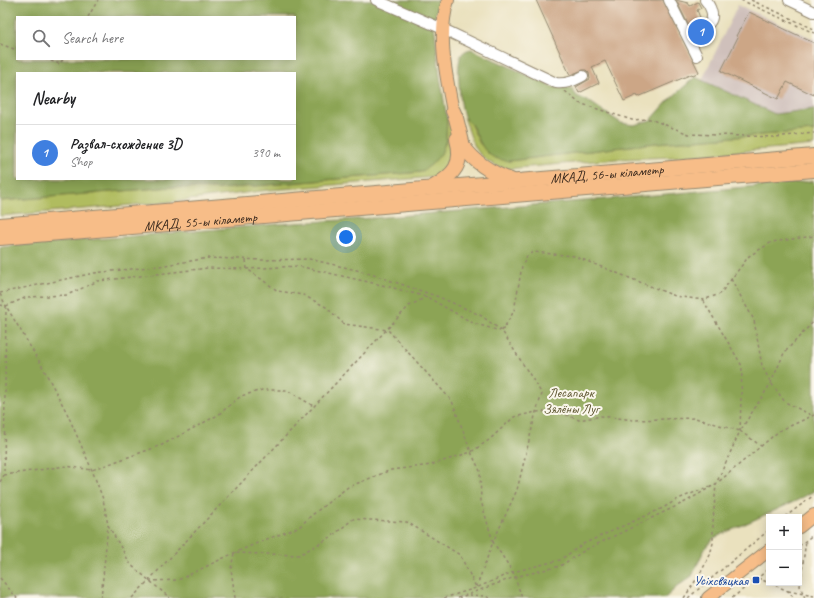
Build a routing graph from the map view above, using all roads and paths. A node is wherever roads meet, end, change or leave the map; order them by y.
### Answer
1 (98, 0) edge
2 (376, 0) edge
3 (448, 0) edge
4 (670, 0) edge
5 (705, 0) edge
6 (741, 0) edge
7 (751, 0) edge
8 (789, 0) edge
9 (814, 12) edge
10 (89, 16) edge
11 (704, 26) tunnel mouth
12 (442, 29) junction
13 (814, 29) edge
14 (814, 33) edge
15 (0, 44) edge
16 (16, 50) edge
17 (697, 56) dead end
18 (48, 60) edge
19 (62, 60) edge
20 (583, 76) dead end
21 (556, 83) junction
22 (453, 111) junction
23 (814, 133) edge
24 (814, 156) edge
25 (814, 170) edge
26 (513, 181) junction
27 (430, 189) junction
28 (401, 198) junction
29 (0, 225) edge
30 (814, 236) edge
31 (0, 238) edge
32 (246, 260) junction
33 (246, 269) junction
34 (731, 279) junction
35 (0, 293) edge
36 (430, 294) junction
37 (427, 298) junction
38 (703, 300) junction
39 (0, 305) edge
40 (6, 306) junction
41 (814, 321) edge
42 (388, 330) junction
43 (502, 331) junction
44 (771, 383) junction
45 (314, 407) junction
46 (536, 412) junction
47 (813, 415) edge
48 (740, 431) junction
49 (761, 446) junction
50 (471, 452) junction
51 (92, 470) junction
52 (4, 475) junction
53 (0, 482) edge
54 (716, 484) junction
55 (814, 495) edge
56 (789, 514) edge
57 (814, 515) edge
58 (108, 525) junction
59 (802, 525) edge
60 (766, 532) edge
61 (814, 534) edge
62 (806, 540) junction
63 (493, 542) junction
64 (802, 543) edge
65 (766, 552) edge
66 (234, 553) junction
67 (766, 571) edge
68 (513, 572) junction
69 (515, 577) junction
70 (0, 578) edge
71 (758, 578) junction
72 (149, 581) junction
73 (766, 581) edge
74 (777, 586) edge
75 (476, 588) junction
76 (788, 591) junction
77 (458, 594) junction
78 (803, 594) junction
79 (468, 595) junction
80 (814, 596) edge
81 (17, 598) edge
82 (101, 598) edge
83 (132, 598) edge
84 (170, 598) edge
85 (235, 598) edge
86 (444, 598) edge
87 (458, 598) edge
88 (489, 598) edge
89 (522, 598) edge
90 (684, 598) edge
91 (688, 598) edge
92 (708, 598) edge
93 (732, 598) edge
94 (794, 598) edge
95 (805, 598) edge

1 - 10 path
2 - 12 street
3 - 12 main road
4 - 17 street
5 - 11 street
6 - 14 path
7 - 13 path
8 - 9 street
12 - 21 street
12 - 22 main road
15 - 16 path
18 - 19 path
20 - 21 street
21 - 23 path
22 - 26 highway
22 - 27 highway
24 - 26 highway, МКАД, 56-ы кіламетр
25 - 28 highway, МКАД, 56-ы кіламетр
26 - 27 highway, МКАД, 56-ы кіламетр
27 - 28 highway, МКАД, 56-ы кіламетр
28 - 29 highway, МКАД, 55-ы кіламетр
28 - 31 highway, МКАД, 55-ы кіламетр
30 - 34 path
32 - 33 path
32 - 35 path
32 - 36 path
33 - 37 path
33 - 40 path
33 - 42 path
34 - 38 path
34 - 44 path
35 - 40 path
36 - 37 path
36 - 43 path
37 - 42 path
37 - 43 path
38 - 43 path
38 - 48 path
39 - 40 path
40 - 51 path
40 - 52 path
41 - 44 path
42 - 45 path
42 - 50 path
43 - 46 path
44 - 47 path
44 - 48 path
45 - 51 path
45 - 72 path
46 - 48 path
46 - 50 path
46 - 63 path
47 - 49 path
48 - 49 path
48 - 54 path
49 - 54 path
50 - 63 path
50 - 66 path
51 - 52 path
51 - 58 path
52 - 53 path
54 - 68 path
54 - 69 path
54 - 90 path
55 - 56 path
57 - 59 main road
58 - 72 path
58 - 82 path
60 - 91 path
61 - 62 path
62 - 64 path
62 - 78 path
63 - 68 path
63 - 75 path
65 - 92 main road
66 - 72 path
66 - 75 path
66 - 85 path
67 - 71 path
68 - 69 path
68 - 75 path
69 - 79 path
69 - 89 path
70 - 81 path
71 - 73 path
71 - 93 path
72 - 83 path
72 - 84 path
74 - 76 path
75 - 77 path
76 - 78 path
76 - 94 path
77 - 79 path
77 - 86 path
78 - 80 path
78 - 95 path
79 - 87 path
79 - 88 path

